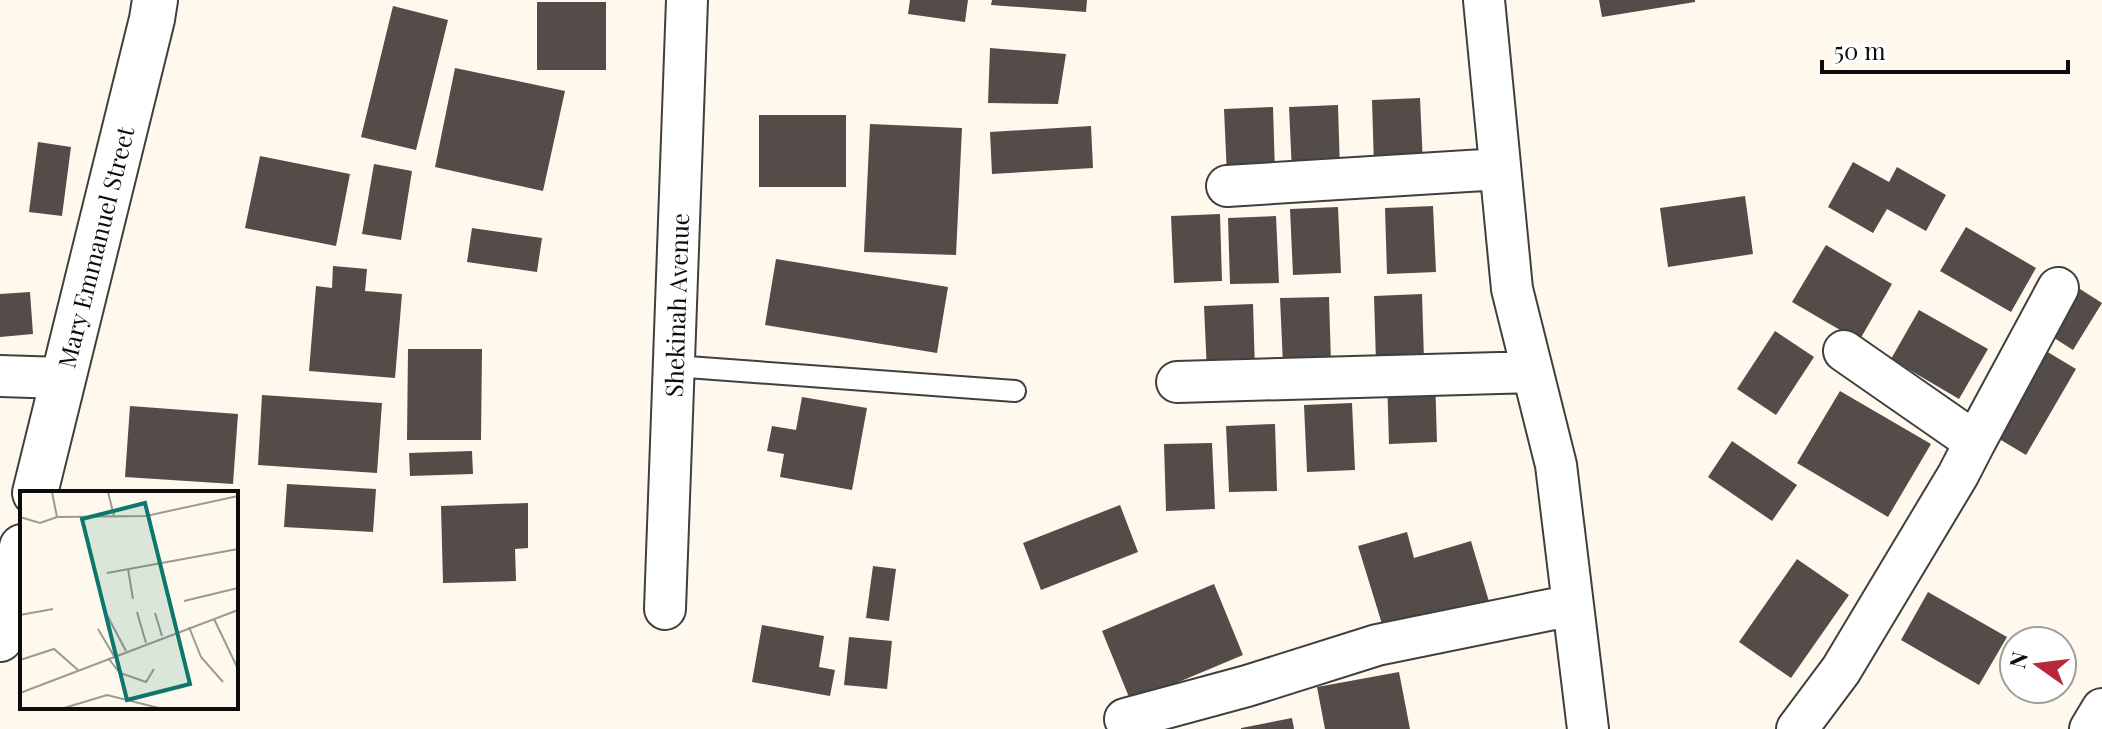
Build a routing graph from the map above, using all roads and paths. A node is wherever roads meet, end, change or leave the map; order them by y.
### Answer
1 (155, 0) edge
2 (687, 0) edge
3 (1484, 0) edge
4 (1500, 169) junction
5 (1227, 186) dead end
6 (2058, 288) dead end
7 (1844, 351) dead end
8 (674, 366) junction
9 (1532, 372) junction
10 (0, 376) edge
11 (62, 378) junction
12 (1177, 382) dead end
13 (1015, 391) dead end
14 (1975, 442) junction
15 (35, 491) edge
16 (20, 555) edge
17 (1573, 605) junction
18 (665, 609) dead end
19 (0, 639) edge
20 (2102, 709) edge
21 (1125, 719) dead end
22 (1588, 729) edge
23 (1797, 729) edge
24 (2090, 729) edge

1 - 11 street, Mary Emmanuel Street
2 - 8 street, Shekinah Avenue
3 - 4 street
4 - 5 street
4 - 9 street
6 - 14 street
7 - 14 street
8 - 13 lane
8 - 18 street, Shekinah Avenue
9 - 12 street
9 - 17 street
10 - 11 street
11 - 15 street, Mary Emmanuel Street
14 - 23 street
16 - 19 street
17 - 21 street
17 - 22 street
20 - 24 street

